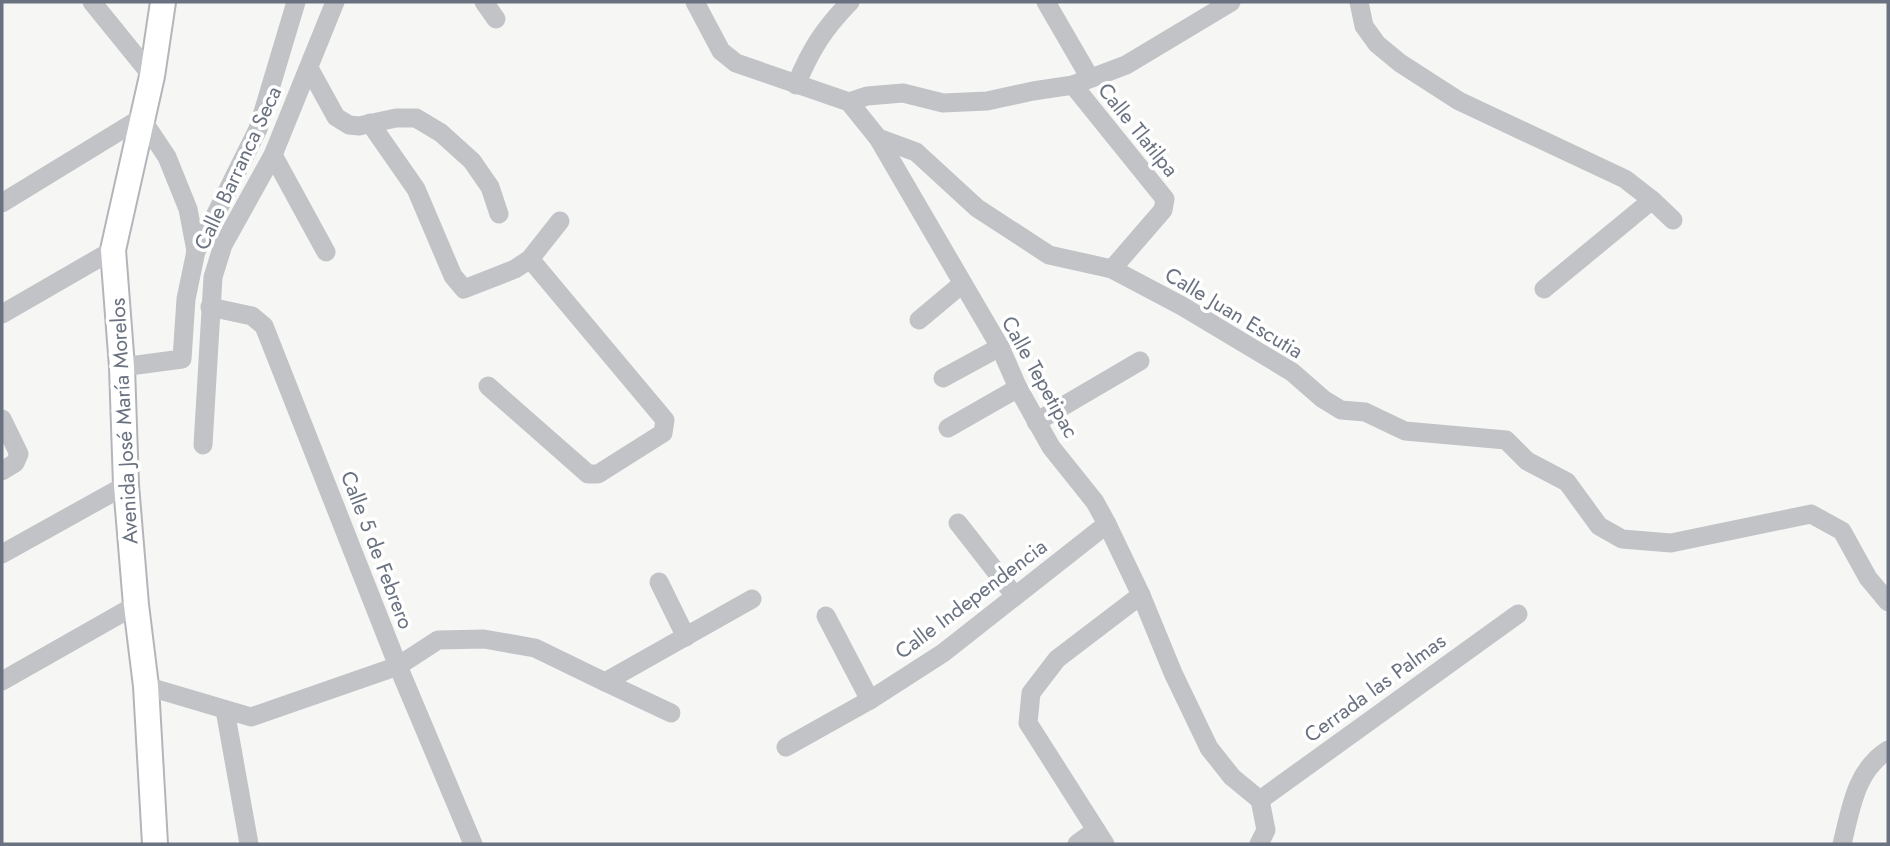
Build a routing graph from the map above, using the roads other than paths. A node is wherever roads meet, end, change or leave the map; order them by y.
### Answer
1 (92, 2) edge
2 (163, 2) edge
3 (296, 2) edge
4 (484, 2) edge
5 (850, 2) edge
6 (1046, 2) edge
7 (1231, 2) edge
8 (1359, 2) edge
9 (699, 3) edge
10 (328, 5) edge
11 (496, 19) dead end
12 (309, 68) junction
13 (152, 76) junction
14 (1082, 82) junction
15 (796, 85) junction
16 (849, 102) junction
17 (141, 118) junction
18 (370, 123) junction
19 (878, 138) junction
20 (273, 155) junction
21 (1652, 200) junction
22 (2, 202) edge
23 (499, 214) dead end
24 (1673, 220) dead end
25 (560, 221) dead end
26 (113, 250) junction
27 (195, 251) junction
28 (326, 252) dead end
29 (530, 259) junction
30 (1112, 269) junction
31 (962, 284) junction
32 (1544, 289) dead end
33 (210, 307) junction
34 (2, 314) edge
35 (919, 320) dead end
36 (1000, 347) junction
37 (1140, 361) dead end
38 (122, 367) junction
39 (943, 378) dead end
40 (488, 386) dead end
41 (1018, 388) junction
42 (2, 419) edge
43 (1036, 422) junction
44 (948, 428) dead end
45 (203, 445) dead end
46 (2, 471) edge
47 (127, 485) junction
48 (958, 523) dead end
49 (1107, 524) junction
50 (2, 554) edge
51 (659, 582) dead end
52 (1141, 595) junction
53 (1014, 596) junction
54 (752, 599) dead end
55 (1888, 602) edge
56 (136, 605) junction
57 (1518, 614) dead end
58 (826, 616) dead end
59 (685, 637) junction
60 (398, 666) junction
61 (2, 681) edge
62 (605, 682) junction
63 (146, 686) junction
64 (870, 700) junction
65 (225, 710) junction
66 (671, 713) dead end
67 (786, 747) dead end
68 (1888, 750) edge
69 (1260, 800) junction
70 (1100, 837) edge
71 (155, 844) edge
72 (249, 844) edge
73 (473, 844) edge
74 (1077, 844) edge
75 (1259, 844) edge
76 (1842, 844) edge

1 - 13 street
2 - 13 main road, Avenida José María Morelos
3 - 27 street
4 - 11 street
5 - 15 street
6 - 14 street
7 - 14 street, Calle Tlatilpa
8 - 21 street
9 - 15 street
10 - 12 street, Calle Barranca Seca
12 - 18 street
12 - 20 street, Calle Barranca Seca
13 - 17 main road, Avenida José María Morelos
14 - 16 street, Calle Tlatilpa
14 - 30 street, Calle Tlatilpa
15 - 16 street
16 - 19 street, Calle Tepetipac
17 - 22 street
17 - 26 main road, Avenida José María Morelos
17 - 27 street
18 - 23 street
18 - 29 street
19 - 30 street, Calle Juan Escutia
19 - 31 street, Calle Tepetipac
20 - 28 street
20 - 33 street, Calle Barranca Seca
21 - 24 street
21 - 32 street
25 - 29 street
26 - 34 street
26 - 38 main road, Avenida José María Morelos
27 - 38 street
29 - 40 street
30 - 55 street, Calle Juan Escutia
31 - 35 street
31 - 36 street, Calle Tepetipac
33 - 45 street, Calle Barranca Seca
33 - 60 street, Calle 5 de Febrero
36 - 39 street
36 - 41 street, Calle Tepetipac
37 - 43 street
38 - 47 main road, Avenida José María Morelos
41 - 43 street, Calle Tepetipac
41 - 44 street
42 - 46 street
43 - 49 street, Calle Tepetipac
47 - 50 street
47 - 56 main road, Avenida José María Morelos
48 - 53 street
49 - 52 street, Calle Tepetipac
49 - 53 street, Calle Independencia
51 - 59 street
52 - 69 street, Calle Tepetipac
52 - 70 street
53 - 64 street, Calle Independencia
54 - 59 street
56 - 61 street
56 - 63 main road, Avenida José María Morelos
57 - 69 street, Cerrada las Palmas
58 - 64 street
59 - 62 street
60 - 62 street
60 - 65 street
60 - 73 street, Calle 5 de Febrero
62 - 66 street
63 - 65 street
63 - 71 main road, Avenida José María Morelos
64 - 67 street, Calle Independencia
65 - 72 street
68 - 76 street
69 - 75 street
70 - 74 street

